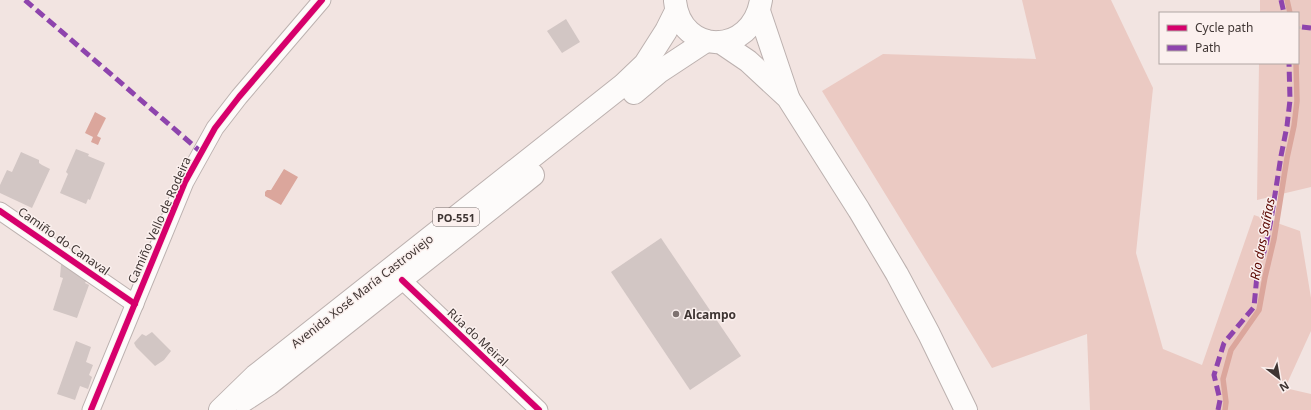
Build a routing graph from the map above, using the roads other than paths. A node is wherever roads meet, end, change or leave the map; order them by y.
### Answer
1 (322, 0) edge
2 (675, 6) edge
3 (760, 6) edge
4 (713, 42) junction
5 (788, 98) junction
6 (507, 186) junction
7 (0, 211) edge
8 (397, 274) junction
9 (135, 304) junction
10 (91, 410) edge
11 (220, 410) edge
12 (228, 410) edge
13 (539, 410) edge
14 (966, 410) edge

1 - 9 street, Camiño Vello de Rodeira
2 - 4 main road, PO-551
2 - 6 main road, Avenida Xosé María Castroviejo / PO-551
3 - 4 main road, PO-551
3 - 5 main road
4 - 5 main road
4 - 6 main road, Avenida Xosé María Castroviejo / PO-551
5 - 14 main road
6 - 8 main road, Avenida Xosé María Castroviejo / PO-551
6 - 8 main road, Avenida Xosé María Castroviejo / PO-551
7 - 9 street, Camiño do Canaval
8 - 11 main road, Avenida Xosé María Castroviejo / PO-551
8 - 12 main road, Avenida Xosé María Castroviejo
8 - 13 street, Rúa do Meiral
9 - 10 street, Camiño Vello de Rodeira

